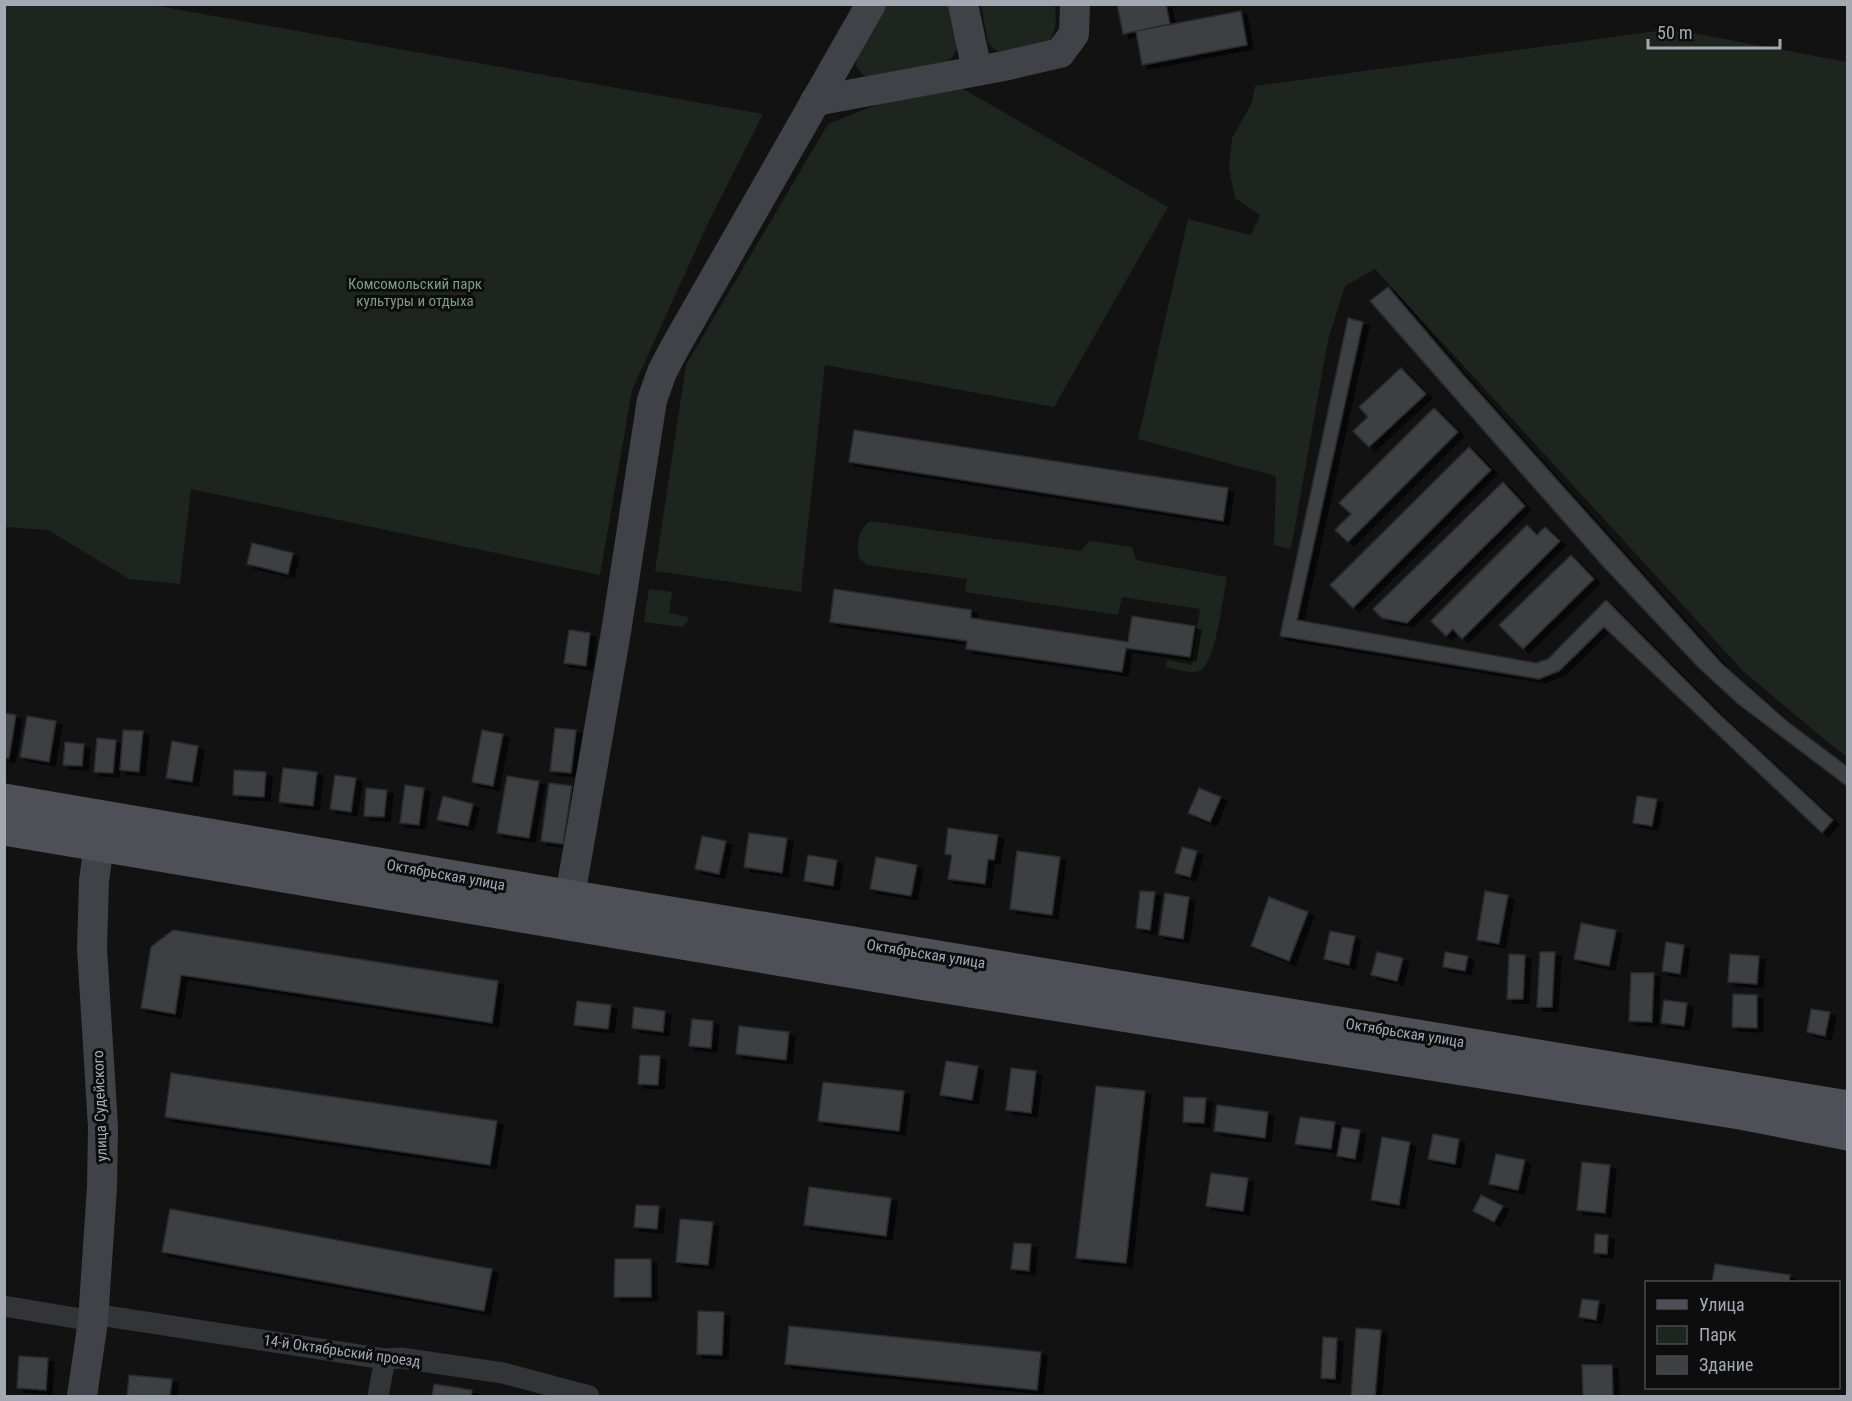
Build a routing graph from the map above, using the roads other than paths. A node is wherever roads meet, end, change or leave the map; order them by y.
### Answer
1 (871, 4) edge
2 (963, 4) edge
3 (1075, 4) edge
4 (977, 71) junction
5 (815, 101) junction
6 (4, 800) edge
7 (4, 829) edge
8 (101, 830) junction
9 (568, 909) junction
10 (1848, 1107) edge
11 (1848, 1134) edge
12 (4, 1306) edge
13 (93, 1317) junction
14 (385, 1359) junction
15 (82, 1396) edge
16 (378, 1396) edge
17 (589, 1396) edge

1 - 5 street
2 - 4 street
3 - 4 street
4 - 5 street
5 - 9 street
6 - 8 main road, Октябрьская улица
7 - 8 main road, Октябрьская улица
8 - 9 main road, Октябрьская улица
8 - 13 street, улица Судейского
9 - 10 main road, Октябрьская улица
9 - 11 main road, Октябрьская улица
12 - 13 street, 14-й Октябрьский проезд
13 - 14 street, 14-й Октябрьский проезд
13 - 15 street, улица Судейского
14 - 16 street
14 - 17 street, 14-й Октябрьский проезд

